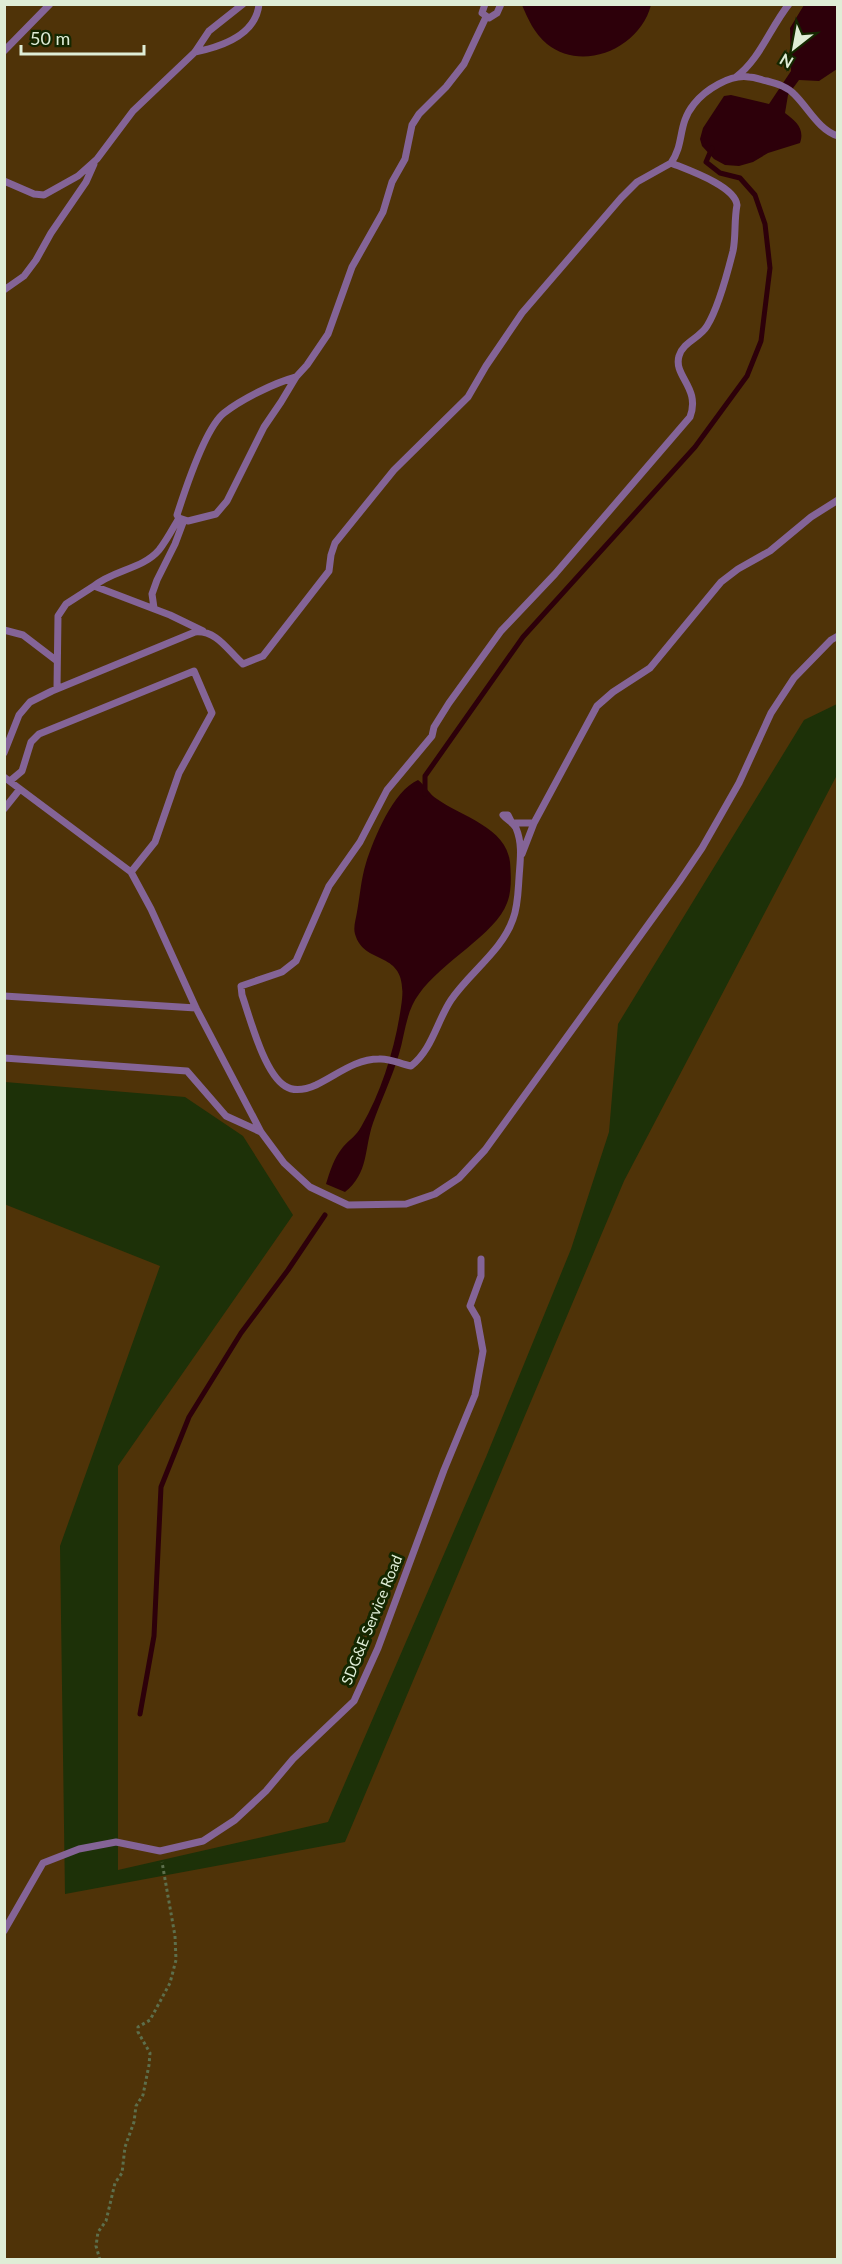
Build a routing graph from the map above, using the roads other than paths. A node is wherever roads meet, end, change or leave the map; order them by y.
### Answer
1 (50, 4) edge
2 (243, 4) edge
3 (260, 4) edge
4 (485, 4) edge
5 (501, 4) edge
6 (789, 4) edge
7 (486, 17) junction
8 (4, 51) edge
9 (195, 52) junction
10 (734, 79) junction
11 (837, 136) edge
12 (97, 159) junction
13 (671, 163) junction
14 (4, 181) edge
15 (4, 291) edge
16 (296, 377) junction
17 (837, 500) edge
18 (181, 519) junction
19 (94, 586) junction
20 (154, 608) junction
21 (4, 630) edge
22 (204, 632) junction
23 (837, 636) edge
24 (57, 661) junction
25 (57, 688) junction
26 (4, 753) edge
27 (7, 779) edge
28 (20, 789) junction
29 (4, 809) edge
30 (534, 823) junction
31 (522, 855) junction
32 (131, 872) junction
33 (4, 996) edge
34 (196, 1008) junction
35 (4, 1058) edge
36 (261, 1132) junction
37 (481, 1259) dead end
38 (4, 1931) edge

1 - 8 lane
2 - 9 lane
3 - 9 lane
4 - 7 lane
5 - 7 lane
6 - 10 lane
7 - 16 lane
9 - 12 lane
10 - 11 lane
10 - 13 lane
12 - 14 lane
12 - 15 lane
13 - 22 lane
13 - 31 lane
16 - 18 lane
16 - 18 lane
17 - 30 lane
18 - 19 lane
18 - 20 lane
19 - 20 lane
19 - 24 lane
20 - 22 lane
21 - 24 lane
22 - 25 lane
23 - 36 lane
24 - 25 lane
25 - 26 lane
27 - 28 lane
27 - 32 lane
28 - 29 lane
28 - 32 lane
30 - 31 lane
30 - 31 lane
32 - 34 lane
33 - 34 lane
34 - 36 lane
35 - 36 lane
37 - 38 lane, SDG&E Service Road

